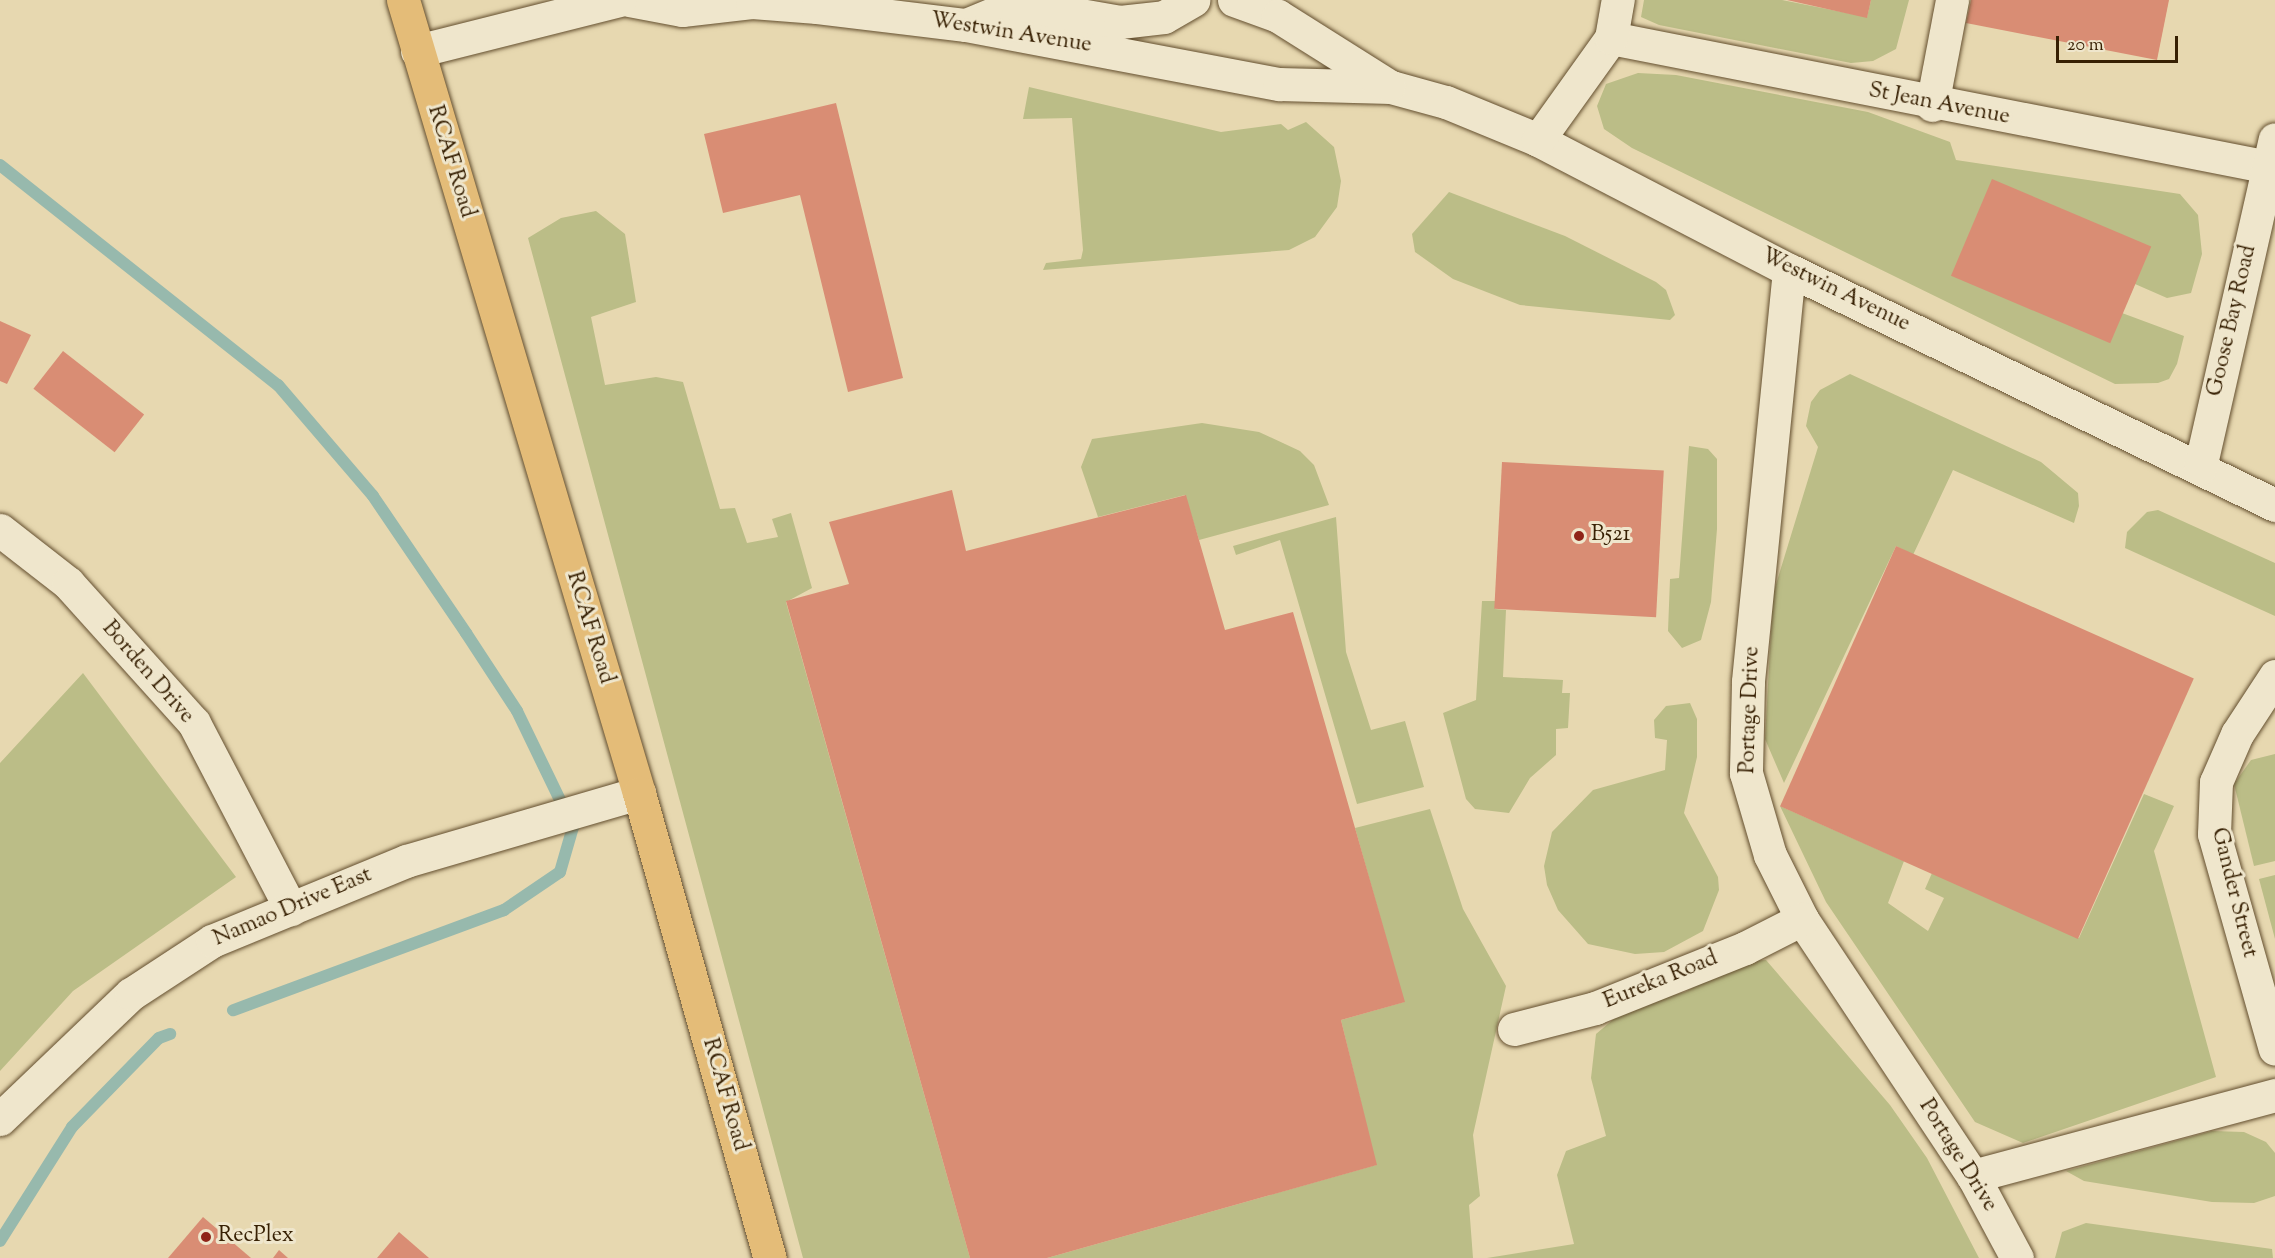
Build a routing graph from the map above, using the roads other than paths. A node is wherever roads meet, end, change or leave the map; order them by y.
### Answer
1 (403, 0) edge
2 (620, 0) edge
3 (629, 0) edge
4 (1193, 0) edge
5 (1234, 0) edge
6 (1618, 0) edge
7 (1952, 0) edge
8 (1161, 8) edge
9 (966, 25) junction
10 (1611, 38) junction
11 (417, 51) junction
12 (1199, 66) junction
13 (1391, 87) junction
14 (1932, 105) junction
15 (1538, 140) junction
16 (2272, 153) edge
17 (1790, 270) junction
18 (2200, 468) junction
19 (2275, 505) edge
20 (0, 530) edge
21 (2275, 676) edge
22 (639, 793) junction
23 (291, 909) junction
24 (1802, 919) junction
25 (1514, 1029) dead end
26 (2275, 1049) edge
27 (2275, 1095) edge
28 (0, 1119) edge
29 (1973, 1176) junction
30 (770, 1258) edge
31 (2017, 1258) edge

1 - 11 main road, RCAF Road
2 - 11 street
3 - 9 street, Westwin Avenue
4 - 8 street
5 - 13 street, Westwin Avenue
6 - 10 street
7 - 14 street
8 - 9 street
8 - 12 street
9 - 12 street, Westwin Avenue
10 - 14 street, St Jean Avenue
10 - 15 street
11 - 22 main road, RCAF Road
12 - 13 street, Westwin Avenue
13 - 15 street, Westwin Avenue
14 - 16 street, St Jean Avenue
15 - 17 street, Westwin Avenue
16 - 18 street, Goose Bay Road
17 - 18 street, Westwin Avenue
17 - 24 street, Portage Drive
18 - 19 street, Westwin Avenue
20 - 23 street, Borden Drive
21 - 26 street, Gander Street
22 - 23 street, Namao Drive East
22 - 30 main road, RCAF Road
23 - 28 street, Namao Drive East
24 - 25 street, Eureka Road
24 - 29 street, Portage Drive
27 - 29 street
29 - 31 street, Portage Drive

